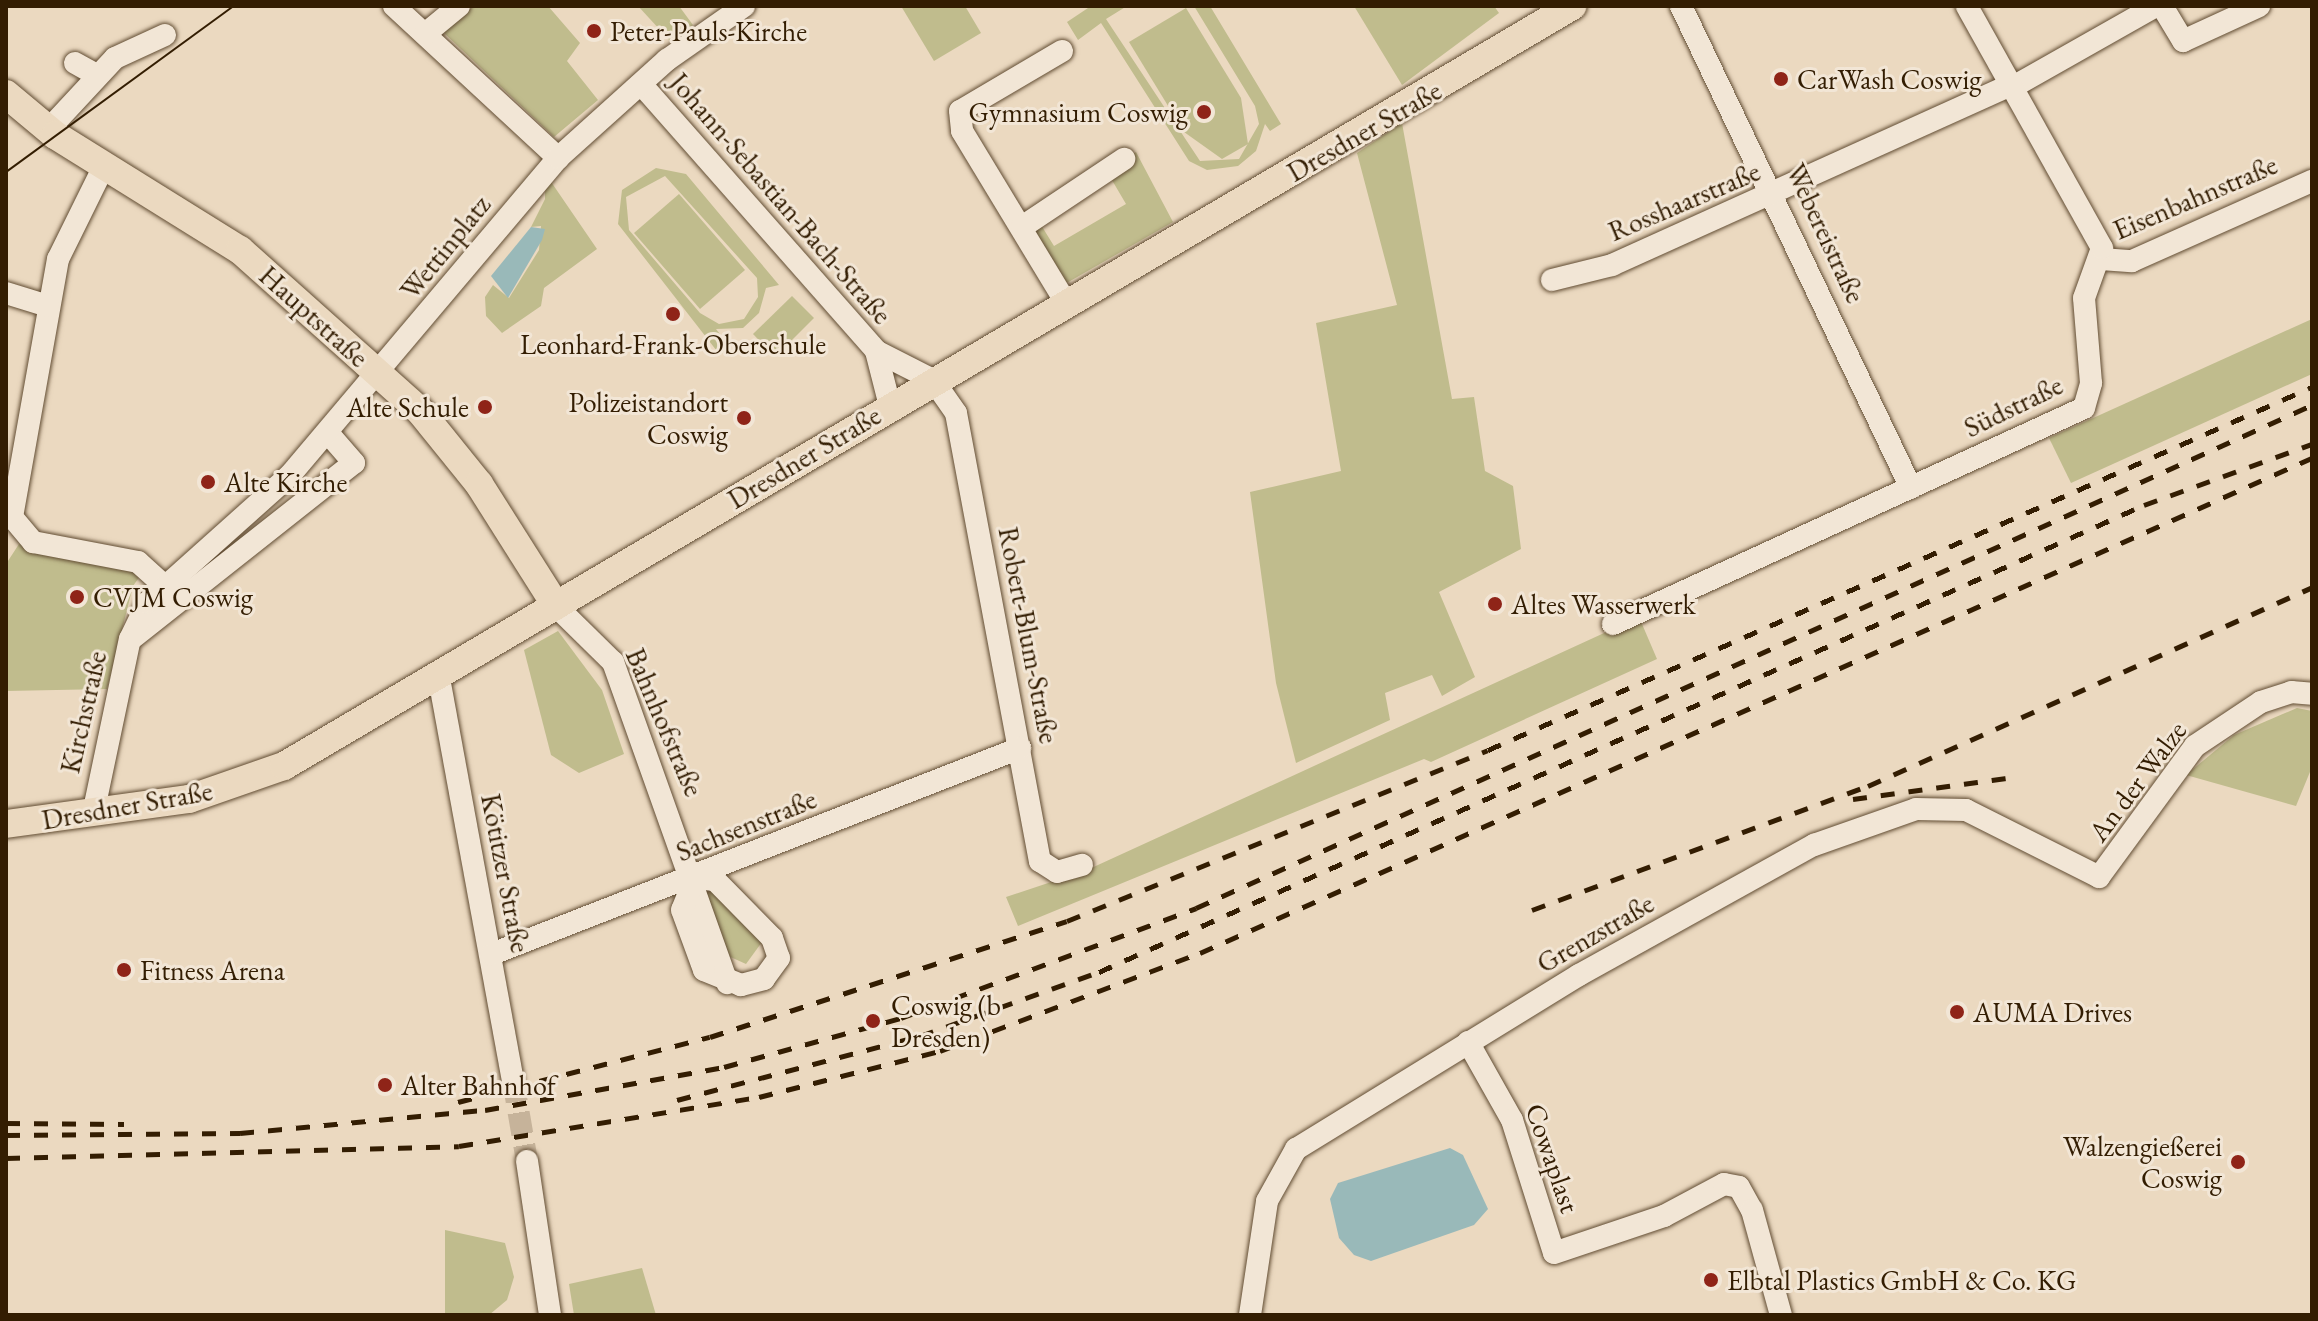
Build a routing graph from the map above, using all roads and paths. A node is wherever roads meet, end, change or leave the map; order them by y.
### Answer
1 (394, 6) edge
2 (459, 6) edge
3 (744, 6) edge
4 (1572, 6) edge
5 (1681, 6) edge
6 (1967, 6) edge
7 (2159, 6) edge
8 (2259, 6) edge
9 (425, 34) junction
10 (175, 44) dead end
11 (1062, 51) dead end
12 (75, 63) dead end
13 (97, 75) junction
14 (641, 84) junction
15 (2011, 87) junction
16 (6, 94) edge
17 (48, 130) junction
18 (558, 158) junction
19 (1124, 159) dead end
20 (105, 164) junction
21 (2312, 181) edge
22 (1776, 194) junction
23 (1022, 227) junction
24 (2101, 259) junction
25 (1552, 280) dead end
26 (6, 293) edge
27 (48, 306) junction
28 (1068, 306) junction
29 (876, 351) junction
30 (380, 374) junction
31 (933, 380) junction
32 (890, 406) junction
33 (328, 433) junction
34 (1911, 488) junction
35 (165, 586) junction
36 (556, 606) junction
37 (1613, 624) dead end
38 (130, 639) junction
39 (439, 678) junction
40 (2312, 694) edge
41 (1020, 748) junction
42 (93, 814) junction
43 (6, 824) edge
44 (1082, 865) dead end
45 (2099, 877) joint
46 (695, 878) junction
47 (492, 954) junction
48 (1468, 1042) junction
49 (513, 1080) tunnel mouth
50 (527, 1161) tunnel mouth
51 (550, 1315) edge
52 (1250, 1315) edge
53 (1781, 1315) edge

1 - 9 street
2 - 9 street
3 - 14 street, Wettinplatz
4 - 28 main road, Dresdner Straße
5 - 22 street, Webereistraße
6 - 15 street
7 - 8 street, Rosshaarstraße
7 - 15 street, Rosshaarstraße
9 - 18 street
10 - 13 street
11 - 23 street
12 - 13 street
13 - 17 street
14 - 18 street, Wettinplatz
14 - 29 street, Johann-Sebastian-Bach-Straße
15 - 22 street, Rosshaarstraße
15 - 24 street
16 - 17 main road, Hauptstraße
17 - 20 main road, Hauptstraße
18 - 30 street, Wettinplatz
19 - 23 street
20 - 27 street
20 - 30 main road, Hauptstraße
21 - 24 street, Eisenbahnstraße
22 - 25 street, Rosshaarstraße
22 - 34 street, Webereistraße
23 - 28 street
24 - 34 street, Südstraße
26 - 27 street
27 - 35 street
28 - 31 main road, Dresdner Straße
29 - 31 street, Johann-Sebastian-Bach-Straße
29 - 32 street, Johann-Sebastian-Bach-Straße
30 - 33 street, Wettinplatz
30 - 36 main road, Hauptstraße
31 - 32 main road, Dresdner Straße
31 - 41 street, Robert-Blum-Straße
32 - 36 main road, Dresdner Straße
33 - 35 street, Kirchstraße
33 - 38 street
34 - 37 street, Südstraße
35 - 38 street, Kirchstraße
36 - 39 main road, Dresdner Straße
36 - 46 street, Bahnhofstraße
38 - 42 street, Kirchstraße
39 - 42 main road, Dresdner Straße
39 - 47 street, Kötitzer Straße
40 - 45 street, An der Walze
41 - 44 street, Robert-Blum-Straße
41 - 46 street, Sachsenstraße
42 - 43 main road, Dresdner Straße
45 - 48 street, Grenzstraße
46 - 46 street
46 - 47 street, Sachsenstraße
47 - 49 street, Kötitzer Straße
48 - 52 street, Grenzstraße
48 - 53 street, Cowaplast
50 - 51 street

